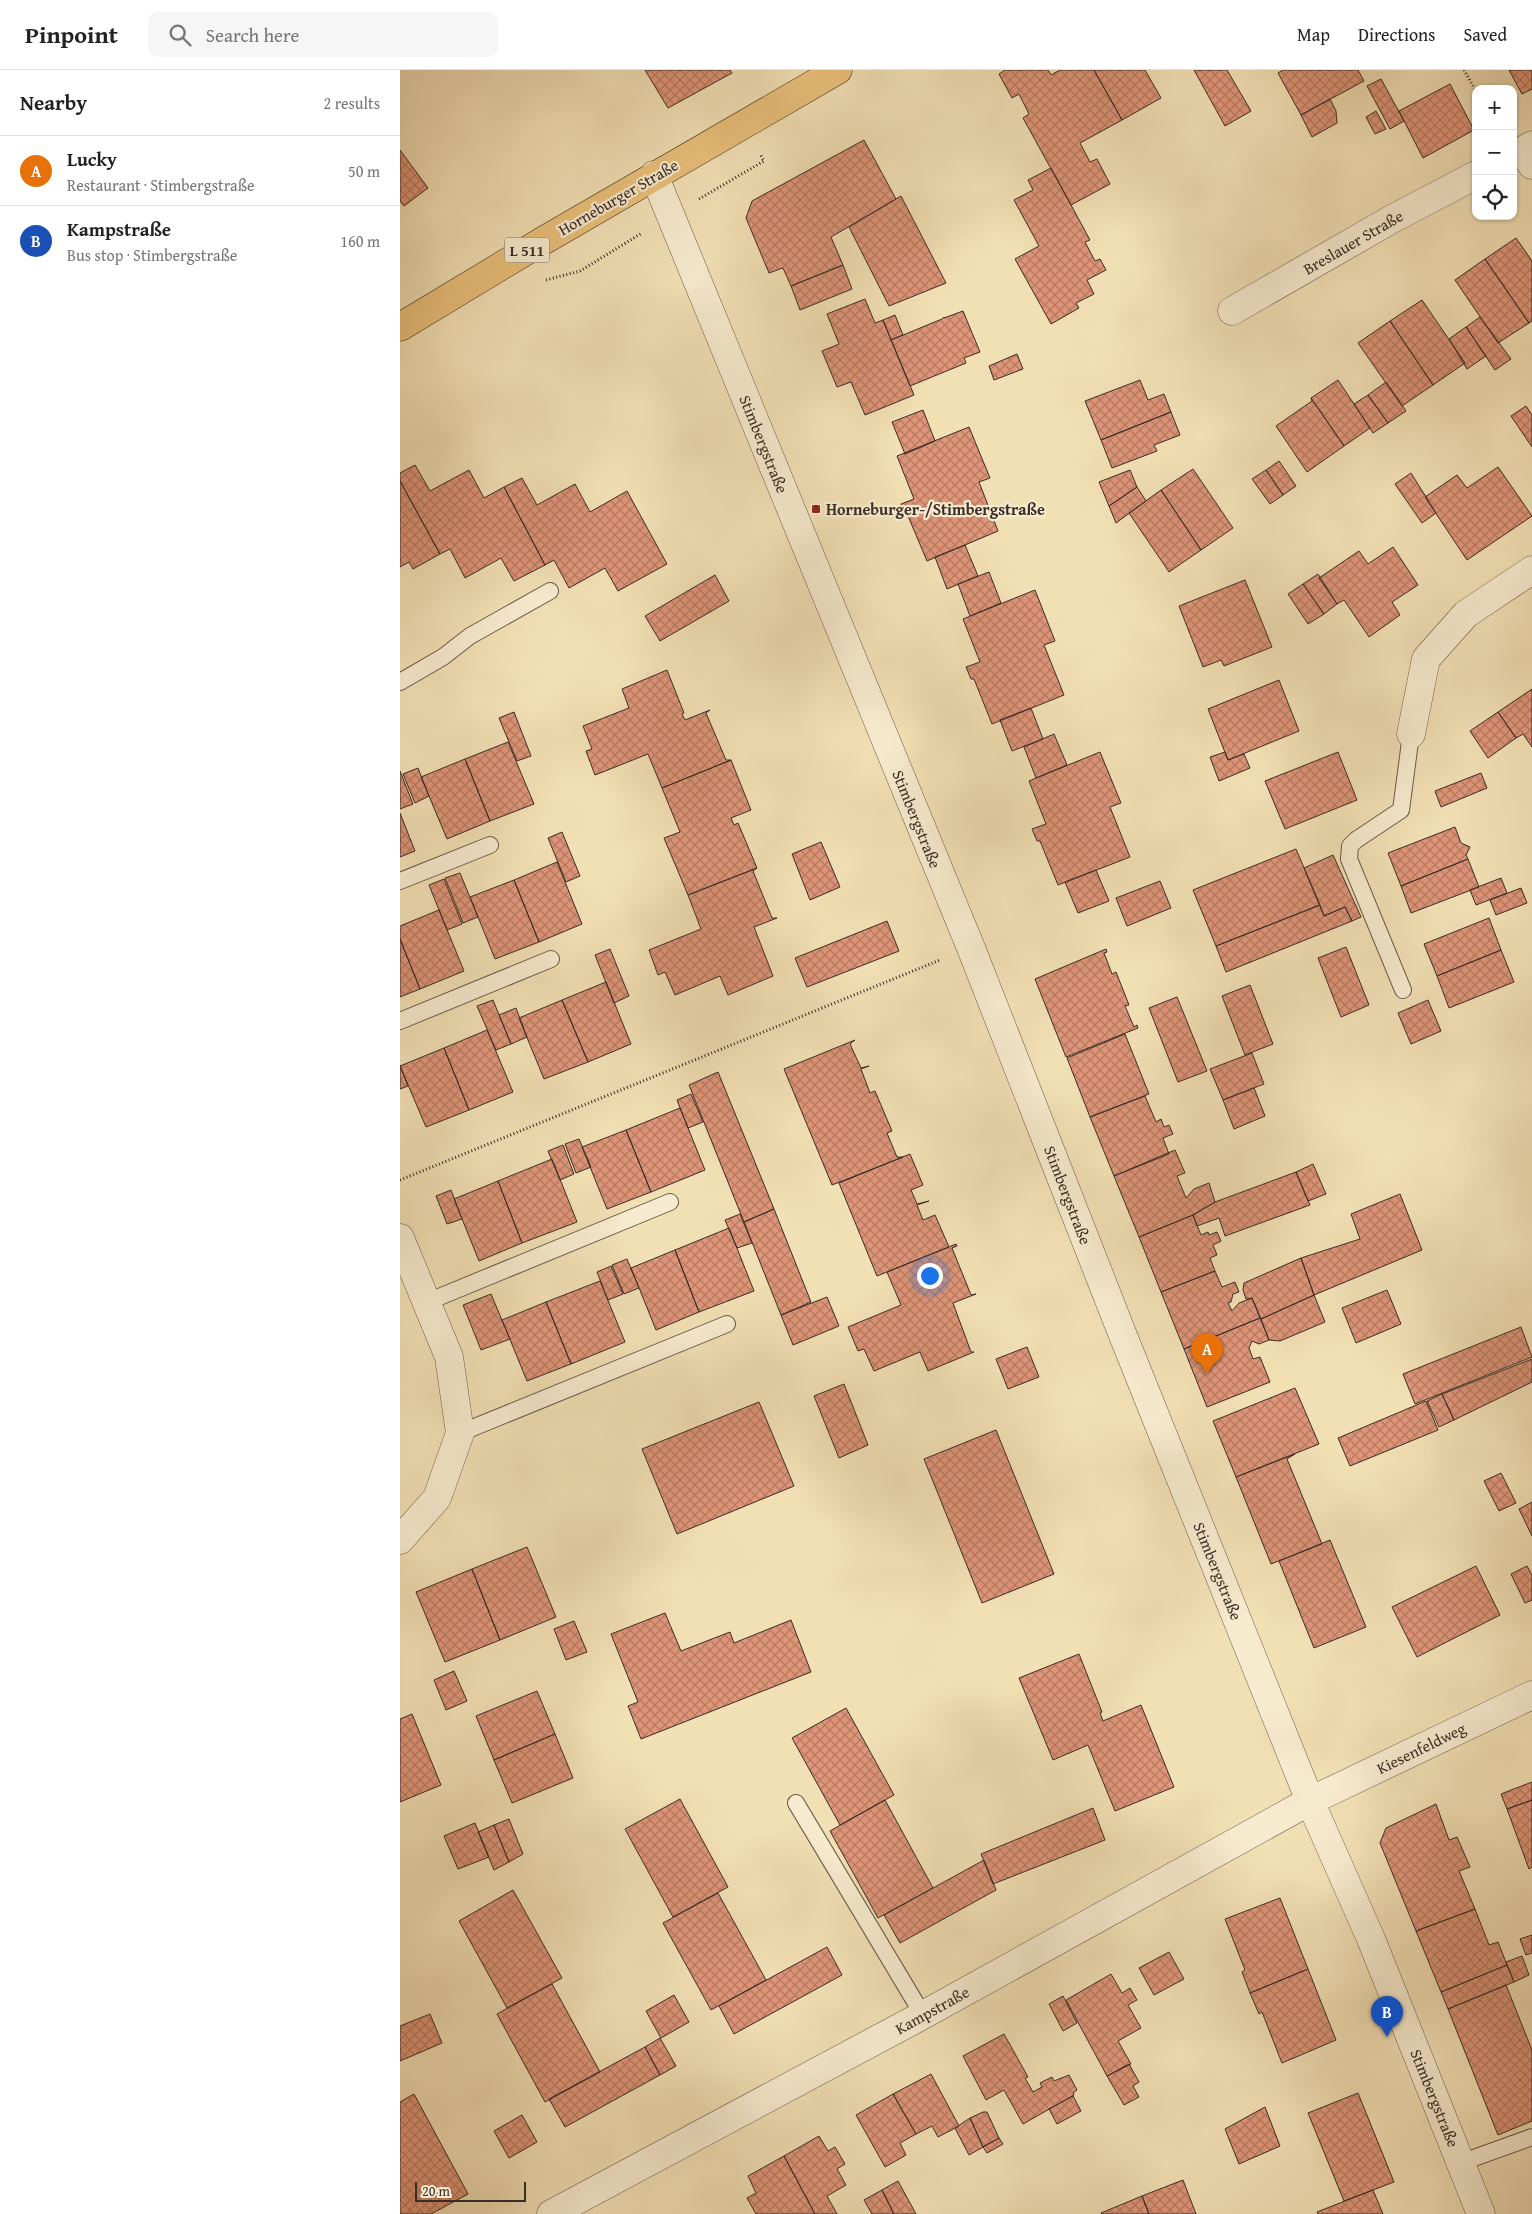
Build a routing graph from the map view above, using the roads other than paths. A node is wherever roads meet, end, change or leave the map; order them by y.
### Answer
1 (838, 70) edge
2 (654, 175) junction
3 (1472, 177) edge
4 (1232, 311) dead end
5 (400, 327) edge
6 (1532, 570) edge
7 (550, 591) dead end
8 (400, 682) edge
9 (1411, 734) joint
10 (490, 845) dead end
11 (400, 881) edge
12 (551, 959) dead end
13 (1403, 990) dead end
14 (400, 1021) edge
15 (670, 1202) dead end
16 (400, 1238) edge
17 (427, 1302) junction
18 (726, 1324) dead end
19 (460, 1433) junction
20 (400, 1540) edge
21 (1532, 1695) edge
22 (1310, 1801) junction
23 (796, 1803) dead end
24 (923, 2015) junction
25 (1532, 2137) edge
26 (1460, 2162) junction
27 (550, 2214) edge
28 (1481, 2214) edge

1 - 2 main road, Horneburger Straße / L 511
2 - 5 main road, Horneburger Straße / L 511
2 - 22 street, Stimbergstraße
3 - 4 street, Breslauer Straße
6 - 9 street
7 - 8 lane
9 - 13 lane
10 - 11 lane
12 - 14 lane
15 - 17 lane
16 - 17 street
17 - 19 street
18 - 19 lane
19 - 20 street
21 - 22 street, Kiesenfeldweg
22 - 24 street, Kampstraße
22 - 26 street, Stimbergstraße
23 - 24 lane
24 - 27 street, Kampstraße
25 - 26 lane
26 - 28 street, Stimbergstraße

